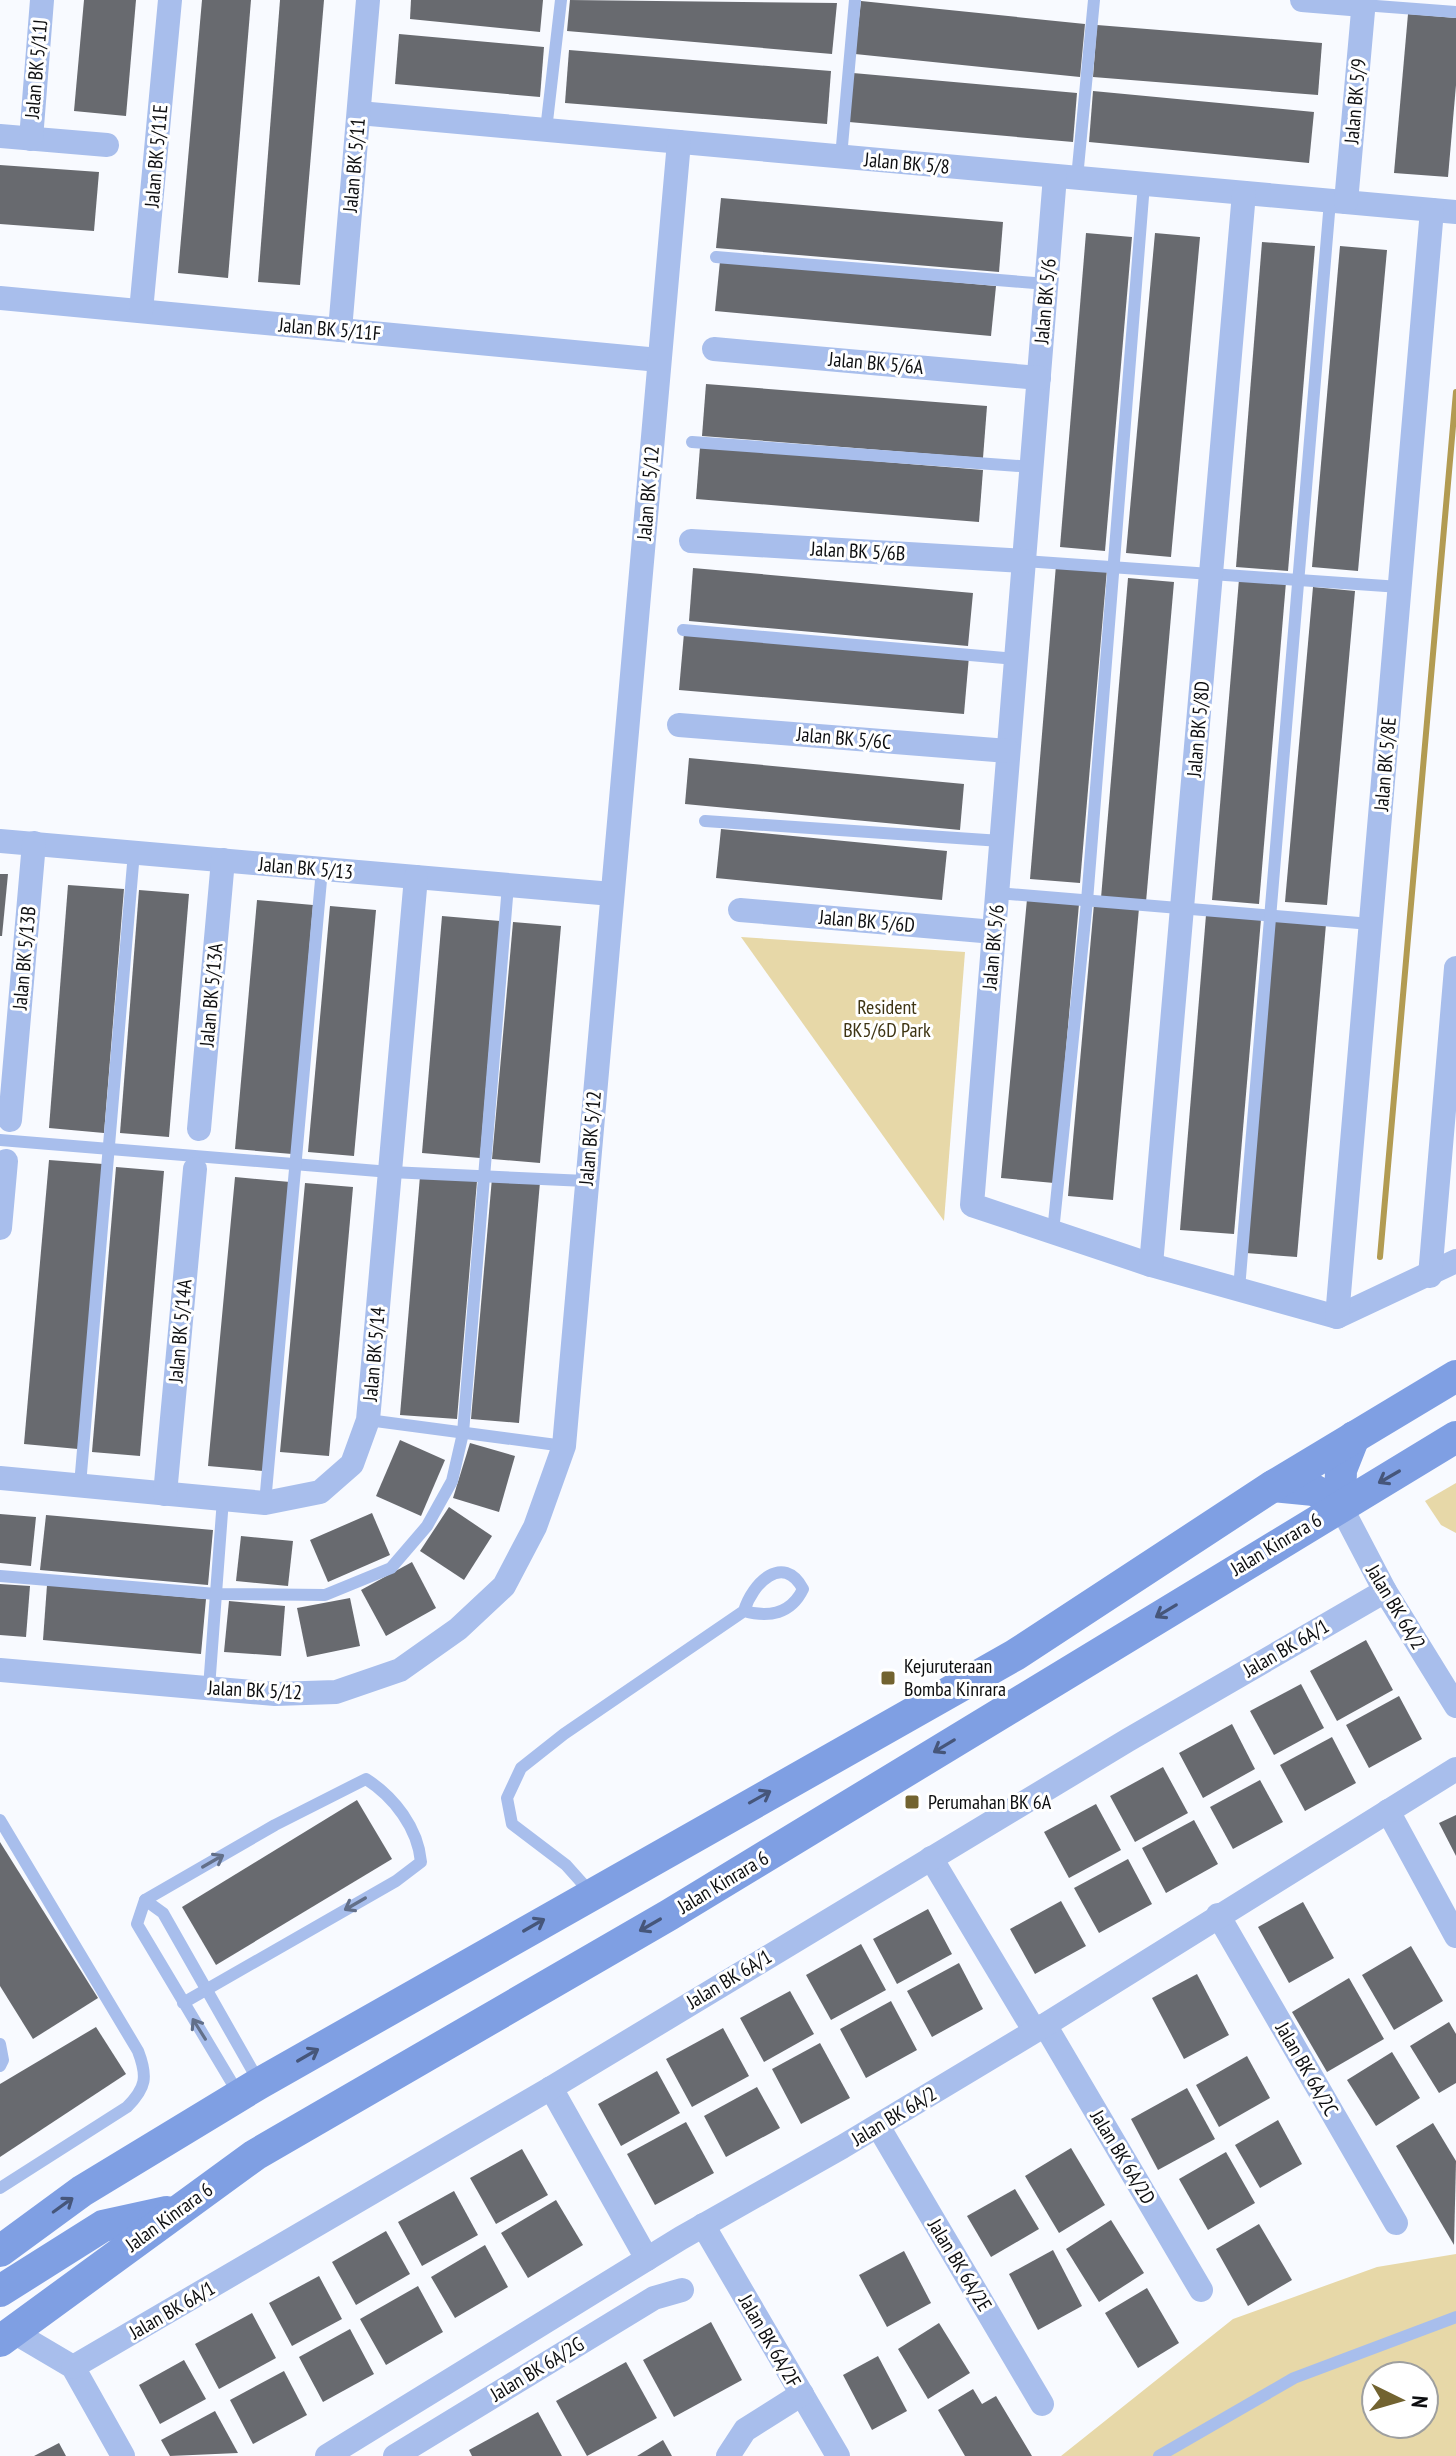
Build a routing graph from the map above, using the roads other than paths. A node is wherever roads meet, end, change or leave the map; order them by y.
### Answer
1 (42, 0) edge
2 (170, 0) edge
3 (368, 0) edge
4 (561, 0) edge
5 (855, 0) edge
6 (1094, 0) edge
7 (1302, 0) edge
8 (1363, 3) edge
9 (1456, 12) edge
10 (359, 113) junction
11 (546, 130) junction
12 (0, 136) edge
13 (31, 139) junction
14 (679, 142) junction
15 (107, 145) dead end
16 (841, 157) junction
17 (1066, 177) junction
18 (1144, 184) junction
19 (1244, 193) junction
20 (1338, 202) junction
21 (1444, 211) edge
22 (716, 257) dead end
23 (1047, 284) junction
24 (0, 298) edge
25 (141, 311) junction
26 (340, 330) junction
27 (714, 349) dead end
28 (659, 360) junction
29 (1039, 378) junction
30 (692, 442) dead end
31 (1032, 467) junction
32 (691, 541) dead end
33 (1024, 561) junction
34 (1115, 567) junction
35 (1211, 574) junction
36 (1297, 580) junction
37 (1400, 587) junction
38 (683, 630) dead end
39 (1016, 659) junction
40 (679, 725) dead end
41 (1008, 751) junction
42 (705, 821) dead end
43 (0, 841) edge
44 (1001, 841) junction
45 (34, 843) junction
46 (134, 852) junction
47 (223, 860) junction
48 (322, 869) junction
49 (416, 877) junction
50 (508, 885) junction
51 (997, 893) junction
52 (612, 894) junction
53 (1087, 901) junction
54 (1182, 908) junction
55 (740, 910) dead end
56 (1269, 916) junction
57 (1371, 924) junction
58 (994, 932) junction
59 (1456, 968) edge
60 (199, 1129) dead end
61 (5, 1140) edge
62 (109, 1149) junction
63 (296, 1165) junction
64 (195, 1169) dead end
65 (390, 1172) junction
66 (485, 1176) junction
67 (586, 1181) junction
68 (0, 1228) edge
69 (1053, 1232) junction
70 (1456, 1261) edge
71 (1151, 1265) junction
72 (1430, 1276) junction
73 (1239, 1289) junction
74 (1337, 1317) junction
75 (1456, 1376) edge
76 (368, 1420) junction
77 (463, 1433) junction
78 (1354, 1437) junction
79 (1456, 1437) edge
80 (564, 1446) junction
81 (0, 1478) edge
82 (80, 1485) junction
83 (1273, 1486) junction
84 (165, 1494) junction
85 (223, 1499) junction
86 (265, 1503) junction
87 (1340, 1505) junction
88 (0, 1576) edge
89 (1385, 1591) junction
90 (216, 1594) junction
91 (744, 1611) junction
92 (0, 1670) edge
93 (209, 1688) junction
94 (1456, 1706) edge
95 (1456, 1769) edge
96 (1388, 1811) junction
97 (0, 1820) edge
98 (931, 1858) junction
99 (591, 1893) junction
100 (145, 1900) junction
101 (1218, 1915) junction
102 (1456, 1936) edge
103 (206, 1990) junction
104 (183, 2003) junction
105 (1040, 2028) junction
106 (0, 2044) edge
107 (0, 2066) edge
108 (551, 2088) junction
109 (250, 2089) junction
110 (878, 2126) junction
111 (0, 2188) edge
112 (178, 2210) junction
113 (1396, 2223) dead end
114 (703, 2225) junction
115 (0, 2251) edge
116 (647, 2259) junction
117 (682, 2290) dead end
118 (1201, 2290) dead end
119 (0, 2291) edge
120 (1456, 2317) edge
121 (6, 2336) edge
122 (73, 2367) junction
123 (802, 2394) junction
124 (1042, 2404) dead end
125 (123, 2456) edge
126 (327, 2456) edge
127 (395, 2456) edge
128 (728, 2456) edge
129 (838, 2456) edge
130 (1159, 2456) edge

1 - 13 street, Jalan BK 5/11J
2 - 25 street, Jalan BK 5/11E
3 - 10 street, Jalan BK 5/11
4 - 11 lane
5 - 16 lane
6 - 17 lane
7 - 8 street
8 - 9 lane
8 - 20 street, Jalan BK 5/9
10 - 11 street, Jalan BK 5/8
10 - 26 street, Jalan BK 5/11
11 - 14 street, Jalan BK 5/8
12 - 13 street
13 - 15 street
14 - 16 street, Jalan BK 5/8
14 - 28 street, Jalan BK 5/12
16 - 17 street, Jalan BK 5/8
17 - 18 street, Jalan BK 5/8
17 - 23 street, Jalan BK 5/6
18 - 19 street, Jalan BK 5/8
18 - 34 lane
19 - 20 street, Jalan BK 5/8
19 - 35 street, Jalan BK 5/8D
20 - 21 street, Jalan BK 5/8
20 - 36 lane
21 - 37 street, Jalan BK 5/8E
22 - 23 lane
23 - 29 street, Jalan BK 5/6
24 - 25 street, Jalan BK 5/11F
25 - 26 street, Jalan BK 5/11F
26 - 28 street, Jalan BK 5/11F
27 - 29 street, Jalan BK 5/6A
28 - 52 street, Jalan BK 5/12
29 - 31 street, Jalan BK 5/6
30 - 31 lane
31 - 33 street, Jalan BK 5/6
32 - 33 street, Jalan BK 5/6B
33 - 34 lane
33 - 39 street, Jalan BK 5/6
34 - 35 lane
34 - 53 lane
35 - 36 lane
35 - 54 street, Jalan BK 5/8D
36 - 37 lane
36 - 56 lane
37 - 57 street, Jalan BK 5/8E
38 - 39 lane
39 - 41 street, Jalan BK 5/6
40 - 41 street, Jalan BK 5/6C
41 - 44 street, Jalan BK 5/6
42 - 44 lane
43 - 45 street, Jalan BK 5/13
44 - 51 street, Jalan BK 5/6
45 - 46 street, Jalan BK 5/13
45 - 61 street, Jalan BK 5/13B
46 - 47 street, Jalan BK 5/13
46 - 62 lane
47 - 48 street, Jalan BK 5/13
47 - 60 street, Jalan BK 5/13A
48 - 49 street, Jalan BK 5/13
48 - 63 lane
49 - 50 street, Jalan BK 5/13
49 - 65 street, Jalan BK 5/14
50 - 52 street, Jalan BK 5/13
50 - 66 lane
51 - 53 lane
51 - 58 street, Jalan BK 5/6
52 - 67 street, Jalan BK 5/12
53 - 54 lane
53 - 69 lane
54 - 56 lane
54 - 71 street, Jalan BK 5/8D
55 - 58 street, Jalan BK 5/6D
56 - 57 lane
56 - 73 lane
57 - 74 street, Jalan BK 5/8E
58 - 69 street, Jalan BK 5/6
59 - 72 street
61 - 62 lane
61 - 68 street, Jalan BK 5/13B
62 - 63 lane
62 - 82 lane
63 - 65 lane
63 - 86 lane
64 - 84 street, Jalan BK 5/14A
65 - 66 lane
65 - 76 street, Jalan BK 5/14
66 - 67 lane
66 - 77 lane
67 - 80 street, Jalan BK 5/12
69 - 71 street, Jalan BK 5/6
70 - 72 street
71 - 73 street, Jalan BK 5/6
72 - 74 street
73 - 74 street, Jalan BK 5/6
75 - 78 main road
76 - 77 lane
76 - 86 street, Jalan BK 5/14
77 - 80 lane
77 - 90 lane
78 - 83 main road
78 - 87 main road
79 -> 87 main road, Jalan Kinrara 6
80 - 93 street, Jalan BK 5/12
81 - 82 street, Jalan BK 5/14
82 - 84 street, Jalan BK 5/14
83 - 87 main road
99 -> 83 main road
84 - 85 street, Jalan BK 5/14
85 - 86 street, Jalan BK 5/14
85 - 90 lane
87 - 89 street, Jalan BK 6A/2
87 -> 112 main road, Jalan Kinrara 6
88 - 90 lane
89 - 94 street, Jalan BK 6A/2
89 - 98 street, Jalan BK 6A/1
90 - 93 lane
91 - 91 lane
91 - 99 lane
92 - 93 street, Jalan BK 5/12
95 - 96 street, Jalan BK 6A/2
96 - 101 street, Jalan BK 6A/2
96 - 102 street
97 - 111 lane
98 - 105 street, Jalan BK 6A/2D
98 - 108 street, Jalan BK 6A/1
109 -> 99 main road
100 - 103 lane
100 -> 103 lane
100 - 104 lane
101 - 105 street, Jalan BK 6A/2
101 - 113 street, Jalan BK 6A/2C
103 - 104 lane
103 - 109 lane
109 -> 104 lane
105 - 110 street, Jalan BK 6A/2
105 - 118 street, Jalan BK 6A/2D
106 - 107 lane
108 - 116 street
108 - 122 street, Jalan BK 6A/1
115 -> 109 main road
110 - 114 street, Jalan BK 6A/2
110 - 124 street, Jalan BK 6A/2E
112 - 119 main road
112 - 121 main road, Jalan Kinrara 6
114 - 116 street, Jalan BK 6A/2
114 - 123 street, Jalan BK 6A/2F
116 - 126 street, Jalan BK 6A/2
117 - 127 street, Jalan BK 6A/2G
120 - 130 lane
121 - 122 street
122 - 125 street
123 - 128 street
123 - 129 street, Jalan BK 6A/2F

